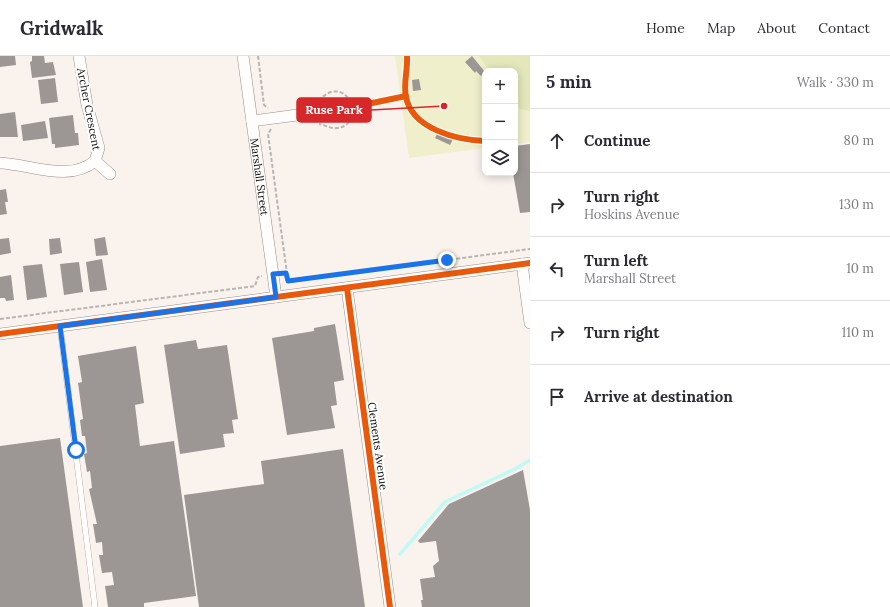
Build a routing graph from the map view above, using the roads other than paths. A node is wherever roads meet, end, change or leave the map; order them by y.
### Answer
1 (79, 56) edge
2 (243, 56) edge
3 (336, 110) dead end
4 (252, 121) junction
5 (95, 161) junction
6 (0, 162) edge
7 (110, 174) dead end
8 (526, 264) edge
9 (347, 288) junction
10 (276, 297) junction
11 (530, 323) edge
12 (60, 326) junction
13 (0, 334) edge
14 (95, 607) edge
15 (390, 607) edge

1 - 5 street, Archer Crescent
2 - 4 street, Marshall Street
3 - 4 street
4 - 10 street, Marshall Street
5 - 6 street, Archer Crescent
5 - 7 street, Archer Crescent
8 - 9 street
8 - 11 street
9 - 10 street
9 - 15 street, Clements Avenue
10 - 12 street
12 - 13 street
12 - 14 lane

